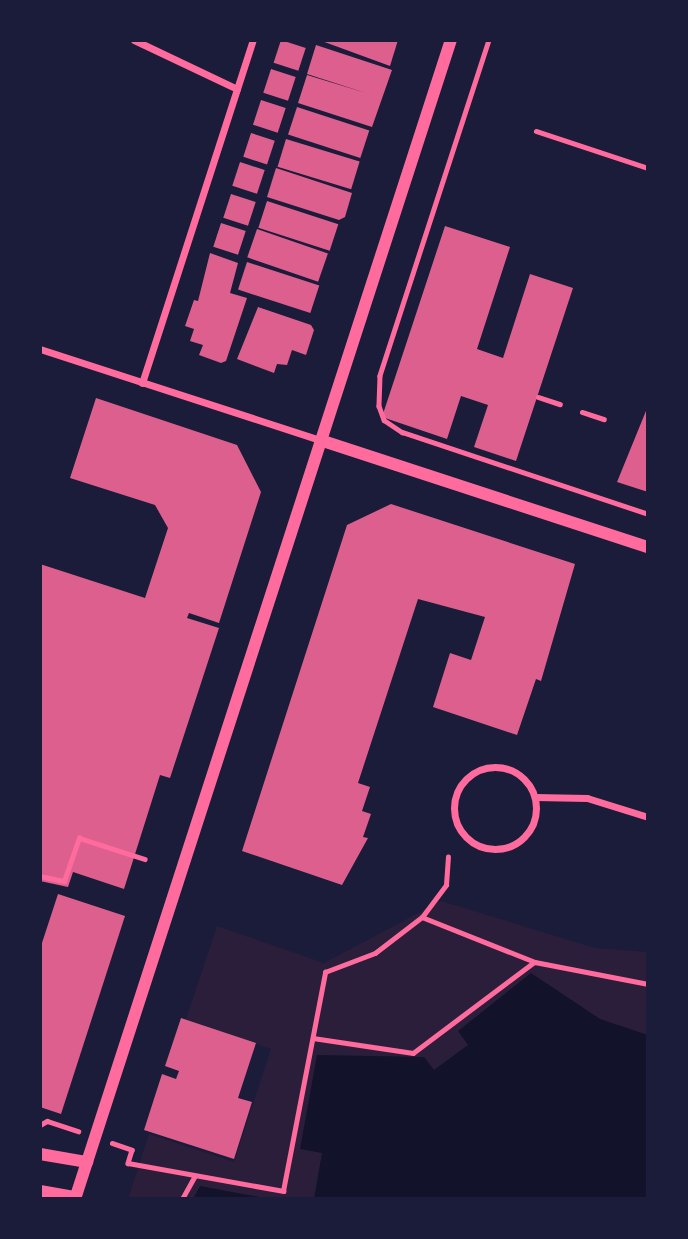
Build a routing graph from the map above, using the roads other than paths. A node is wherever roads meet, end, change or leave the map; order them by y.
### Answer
1 (134, 40) edge
2 (253, 40) edge
3 (451, 40) edge
4 (237, 89) junction
5 (40, 349) edge
6 (142, 383) junction
7 (323, 441) junction
8 (648, 547) edge
9 (535, 797) junction
10 (648, 817) edge
11 (40, 1154) edge
12 (87, 1162) junction
13 (40, 1191) edge
14 (75, 1198) edge

1 - 4 street
2 - 4 street
3 - 7 street
4 - 6 street
5 - 6 street
6 - 7 street
7 - 8 street
7 - 12 street
9 - 9 street
9 - 10 street
11 - 12 street
12 - 14 street
13 - 14 street

